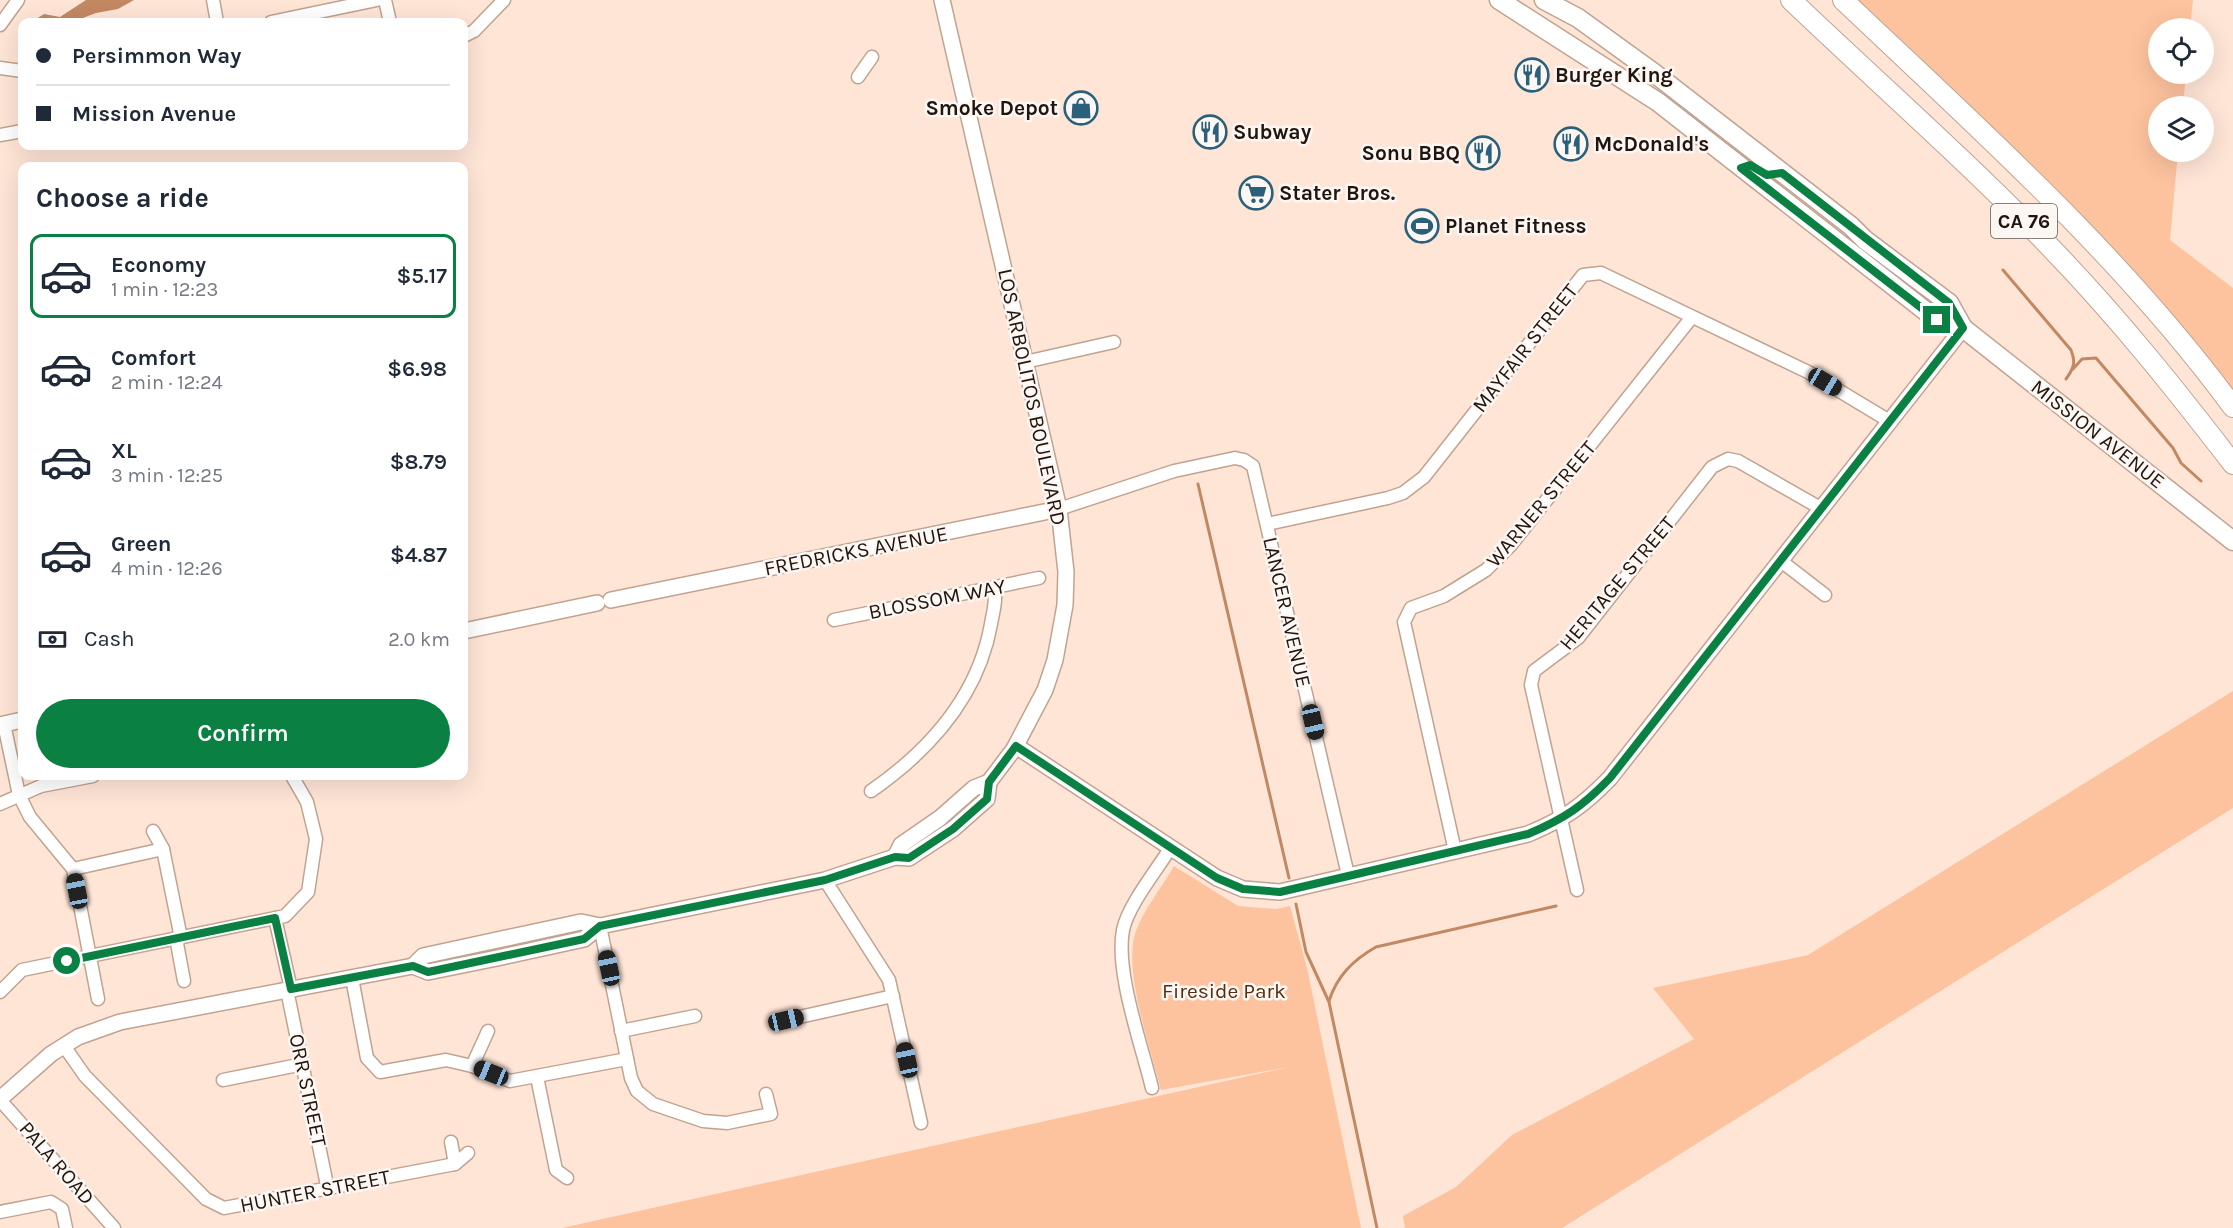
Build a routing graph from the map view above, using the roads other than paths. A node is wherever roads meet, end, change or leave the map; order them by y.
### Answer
1 (18, 0) edge
2 (213, 0) edge
3 (377, 0) edge
4 (385, 0) edge
5 (504, 0) edge
6 (942, 0) edge
7 (1499, 0) edge
8 (1544, 0) edge
9 (1791, 0) edge
10 (1843, 0) edge
11 (1516, 10) junction
12 (216, 18) edge
13 (290, 18) edge
14 (389, 18) edge
15 (1578, 18) junction
16 (0, 25) edge
17 (468, 34) edge
18 (1583, 52) junction
19 (872, 57) dead end
20 (0, 68) edge
21 (18, 70) edge
22 (1654, 73) junction
23 (858, 77) dead end
24 (18, 132) edge
25 (0, 135) edge
26 (1714, 147) junction
27 (1754, 151) junction
28 (1741, 168) junction
29 (1782, 173) junction
30 (1692, 317) junction
31 (1963, 328) junction
32 (1114, 342) dead end
33 (1026, 362) junction
34 (2233, 407) edge
35 (1891, 422) junction
36 (1244, 460) joint
37 (2233, 464) edge
38 (1821, 508) junction
39 (1059, 509) junction
40 (1267, 524) junction
41 (2233, 541) edge
42 (1781, 561) junction
43 (1039, 578) dead end
44 (994, 588) junction
45 (1825, 595) dead end
46 (834, 620) dead end
47 (468, 630) edge
48 (18, 721) edge
49 (2, 724) edge
50 (1016, 746) junction
51 (72, 780) edge
52 (294, 780) edge
53 (871, 791) dead end
54 (19, 795) junction
55 (0, 804) edge
56 (1560, 821) junction
57 (153, 831) dead end
58 (1171, 847) junction
59 (163, 849) junction
60 (1455, 850) junction
61 (73, 869) junction
62 (1348, 875) junction
63 (825, 880) junction
64 (1577, 890) dead end
65 (275, 918) junction
66 (600, 926) junction
67 (178, 938) junction
68 (90, 956) junction
69 (352, 978) junction
70 (184, 981) dead end
71 (289, 989) junction
72 (0, 991) edge
73 (893, 996) junction
74 (98, 999) dead end
75 (695, 1016) dead end
76 (786, 1020) dead end
77 (488, 1031) dead end
78 (621, 1031) junction
79 (64, 1046) junction
80 (627, 1059) junction
81 (303, 1064) junction
82 (472, 1066) junction
83 (537, 1077) junction
84 (223, 1080) dead end
85 (1152, 1088) dead end
86 (766, 1094) dead end
87 (0, 1099) edge
88 (921, 1123) dead end
89 (451, 1142) dead end
90 (468, 1153) dead end
91 (455, 1164) junction
92 (567, 1178) dead end
93 (328, 1190) junction
94 (0, 1212) edge
95 (66, 1228) edge
96 (114, 1228) edge

1 - 16 street
2 - 12 street
3 - 13 street
4 - 14 street
5 - 17 street
6 - 33 street, LOS ARBOLITOS BOULEVARD
7 - 11 main road, MISSION AVENUE
8 - 15 main road, MISSION AVENUE
9 - 37 highway, CA 76
10 - 34 highway, CA 76
11 - 15 main road
11 - 18 main road, MISSION AVENUE
15 - 22 main road, MISSION AVENUE
18 - 22 main road
18 - 26 main road, MISSION AVENUE
19 - 23 street
20 - 21 street
22 - 27 main road, MISSION AVENUE
24 - 25 street
26 - 27 main road
26 - 28 main road, MISSION AVENUE
27 - 29 main road, MISSION AVENUE
28 - 29 main road
28 - 31 main road, MISSION AVENUE
29 - 31 main road, MISSION AVENUE
30 - 35 street, MAYFAIR STREET
30 - 40 street, MAYFAIR STREET
30 - 60 street, WARNER STREET
31 - 35 street
31 - 41 main road, MISSION AVENUE
32 - 33 street
33 - 39 street, LOS ARBOLITOS BOULEVARD
35 - 38 street
36 - 39 street, FREDRICKS AVENUE
36 - 40 street, LANCER AVENUE
38 - 42 street
38 - 56 street, HERITAGE STREET
39 - 47 street, FREDRICKS AVENUE
39 - 50 street, LOS ARBOLITOS BOULEVARD
40 - 62 street, LANCER AVENUE
42 - 45 street
42 - 56 street
43 - 44 street, BLOSSOM WAY
44 - 46 street, BLOSSOM WAY
44 - 53 street
48 - 49 street
49 - 54 street
50 - 58 street
50 - 63 street, LOS ARBOLITOS BOULEVARD
51 - 54 street
52 - 65 street
54 - 55 street
54 - 61 street
56 - 60 street
56 - 64 street, HERITAGE STREET
57 - 59 street
58 - 62 street
58 - 85 street
59 - 61 street
59 - 67 street
60 - 62 street
61 - 68 street
63 - 66 street, LOS ARBOLITOS BOULEVARD
63 - 73 street
65 - 67 street
65 - 71 street, ORR STREET
66 - 69 street, LOS ARBOLITOS BOULEVARD
66 - 78 street
67 - 68 street
67 - 70 street
68 - 72 street
68 - 74 street
69 - 71 street, LOS ARBOLITOS BOULEVARD
69 - 82 street
71 - 79 street, LOS ARBOLITOS BOULEVARD
71 - 81 street, ORR STREET
73 - 76 street
73 - 88 street
75 - 78 street
77 - 82 street
78 - 80 street
79 - 87 street, LOS ARBOLITOS BOULEVARD
79 - 93 street, HUNTER STREET
80 - 83 street
80 - 86 street
81 - 84 street
81 - 93 street, ORR STREET
82 - 83 street
83 - 92 street
87 - 96 street, PALA ROAD
89 - 91 street
90 - 91 street, HUNTER STREET
91 - 93 street, HUNTER STREET
94 - 95 street

